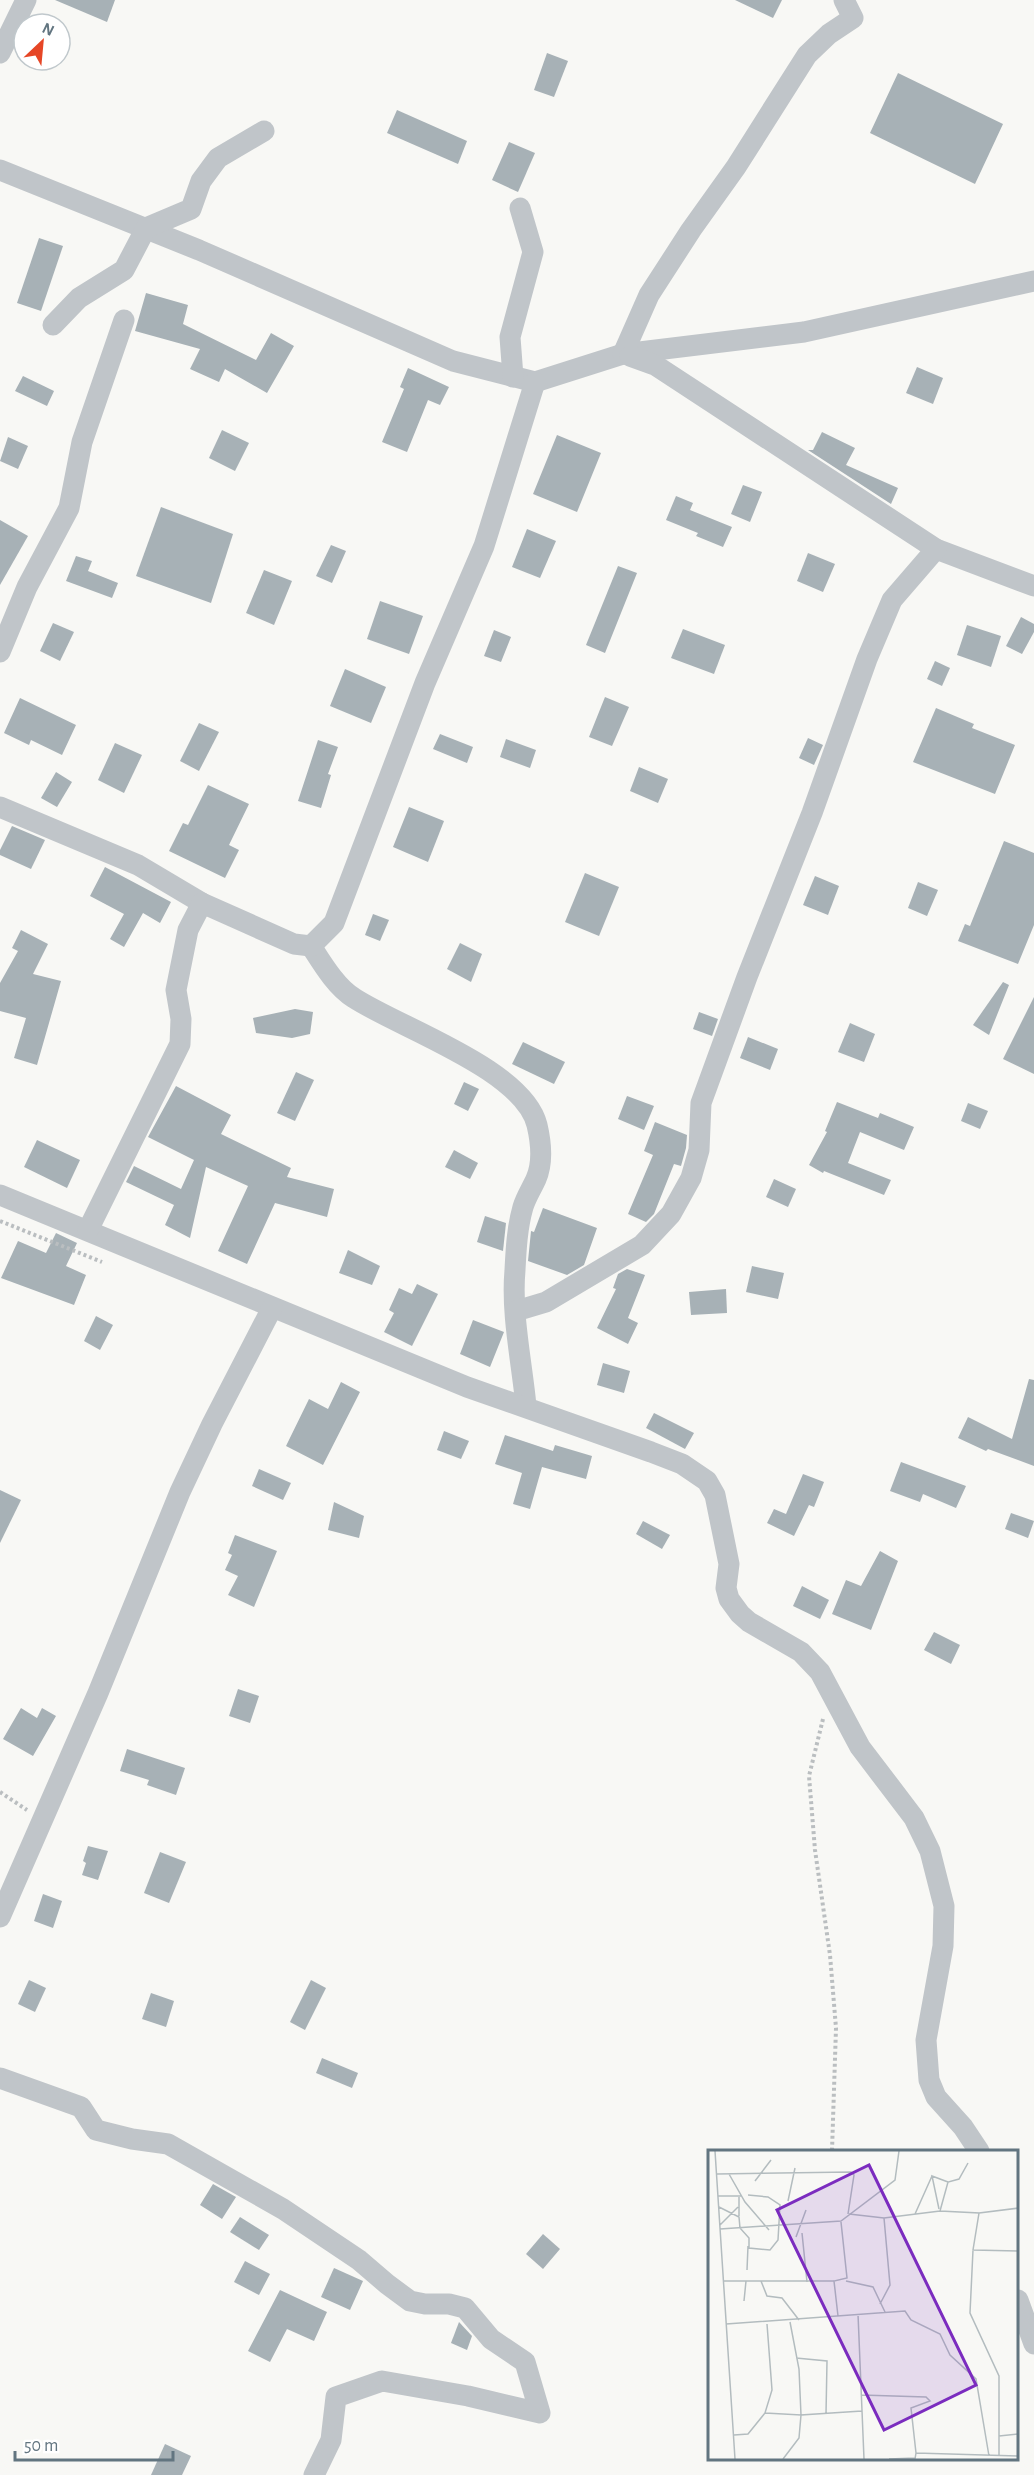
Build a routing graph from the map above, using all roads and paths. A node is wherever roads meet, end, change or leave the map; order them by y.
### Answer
1 (26, 0) edge
2 (844, 0) edge
3 (0, 53) edge
4 (264, 131) dead end
5 (0, 170) edge
6 (520, 208) dead end
7 (146, 228) junction
8 (1034, 281) edge
9 (124, 320) dead end
10 (53, 325) dead end
11 (623, 354) junction
12 (513, 377) junction
13 (535, 382) junction
14 (936, 549) junction
15 (1034, 586) edge
16 (0, 652) edge
17 (0, 807) edge
18 (202, 903) junction
19 (311, 946) junction
20 (0, 1196) edge
21 (0, 1221) edge
22 (88, 1230) junction
23 (113, 1266) dead end
24 (272, 1308) junction
25 (516, 1311) junction
26 (526, 1406) junction
27 (830, 1692) junction
28 (0, 1792) edge
29 (42, 1821) junction
30 (0, 1917) edge
31 (0, 2078) edge
32 (832, 2150) edge
33 (978, 2150) edge
34 (1019, 2306) edge
35 (1034, 2344) edge
36 (314, 2475) edge

1 - 3 street
2 - 11 street
4 - 7 street
5 - 7 street
6 - 12 street
7 - 10 street
7 - 12 street
8 - 11 street
9 - 16 street
11 - 13 street
11 - 14 street
12 - 13 street
13 - 19 street
14 - 15 street
14 - 25 street
17 - 18 street
18 - 19 street
18 - 22 street
19 - 25 street
20 - 22 street
21 - 23 path
22 - 24 street
24 - 26 street
24 - 29 street
25 - 26 street
26 - 27 street
27 - 32 path
27 - 33 street
28 - 29 path
29 - 30 street
31 - 36 street
34 - 35 street

